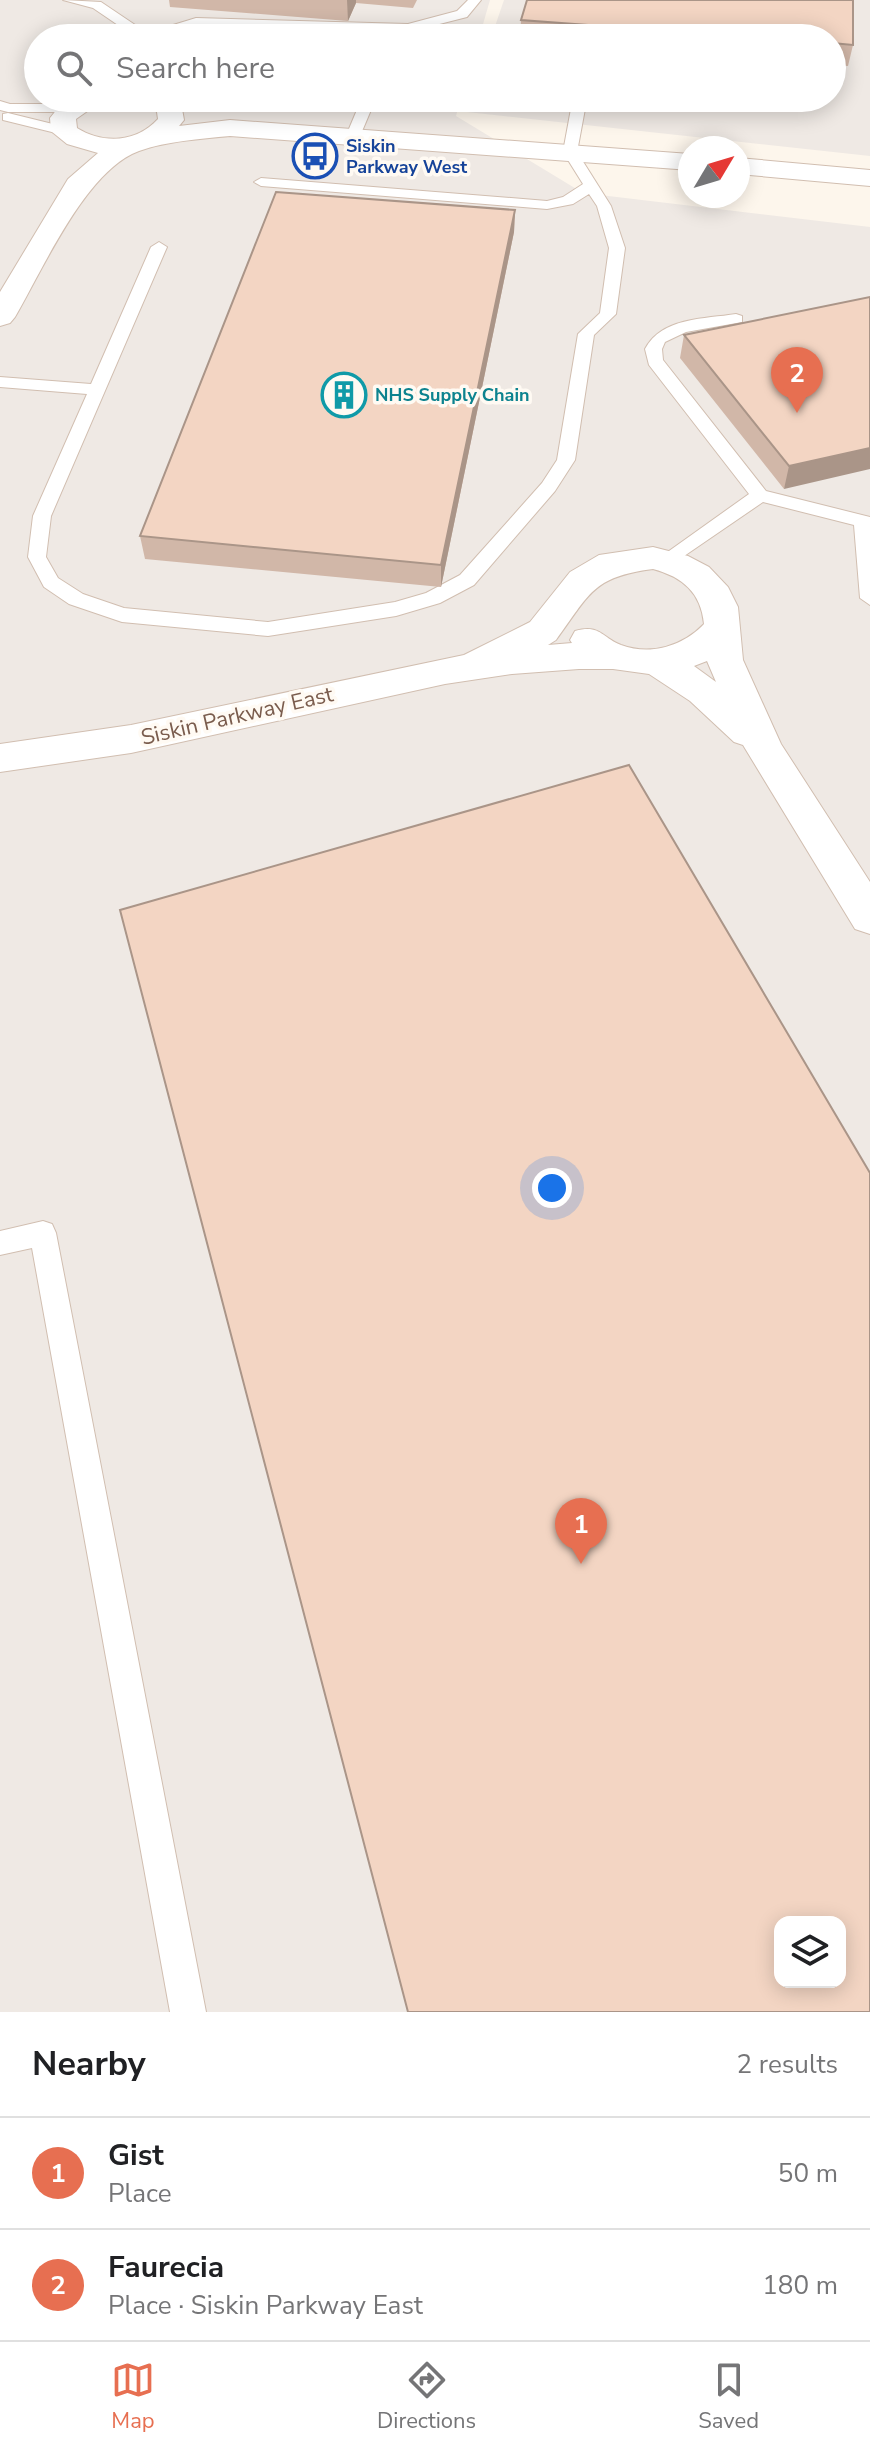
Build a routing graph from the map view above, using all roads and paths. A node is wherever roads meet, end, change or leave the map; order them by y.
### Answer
1 (69, 0) edge
2 (475, 0) edge
3 (124, 24) edge
4 (190, 24) edge
5 (324, 24) edge
6 (423, 24) edge
7 (0, 105) edge
8 (24, 111) edge
9 (31, 112) edge
10 (166, 112) edge
11 (185, 112) edge
12 (363, 112) edge
13 (577, 112) edge
14 (0, 115) edge
15 (76, 120) edge
16 (230, 128) junction
17 (353, 136) junction
18 (156, 137) junction
19 (129, 145) junction
20 (570, 152) junction
21 (678, 161) edge
22 (750, 167) edge
23 (870, 178) edge
24 (261, 182) dead end
25 (78, 185) junction
26 (592, 185) junction
27 (159, 247) dead end
28 (0, 317) edge
29 (736, 319) dead end
30 (0, 382) edge
31 (97, 390) junction
32 (760, 495) junction
33 (866, 522) edge
34 (664, 561) junction
35 (870, 598) edge
36 (570, 600) junction
37 (721, 628) junction
38 (612, 656) junction
39 (652, 660) junction
40 (472, 666) junction
41 (764, 748) junction
42 (0, 758) edge
43 (870, 917) edge
44 (0, 1243) edge
45 (188, 2012) edge

1 - 3 lane
2 - 6 lane
4 - 5 lane
7 - 8 lane
9 - 15 lane
10 - 18 street
11 - 16 street
12 - 17 lane
13 - 20 lane
14 - 15 lane
15 - 19 street
15 - 25 street
16 - 17 street
16 - 18 street
17 - 20 street
18 - 19 street
19 - 25 street
20 - 21 street
20 - 26 lane
22 - 23 street
24 - 26 lane
25 - 28 street
26 - 31 lane
27 - 31 lane
29 - 32 lane
30 - 31 lane
32 - 33 lane
32 - 34 lane
33 - 35 lane
34 - 36 street
34 - 37 street
36 - 38 street
36 - 40 street, Siskin Parkway East
37 - 39 street
37 - 41 street
38 - 39 street
38 - 40 street, Siskin Parkway East
39 - 41 street
40 - 42 street, Siskin Parkway East
41 - 43 street
44 - 45 lane

